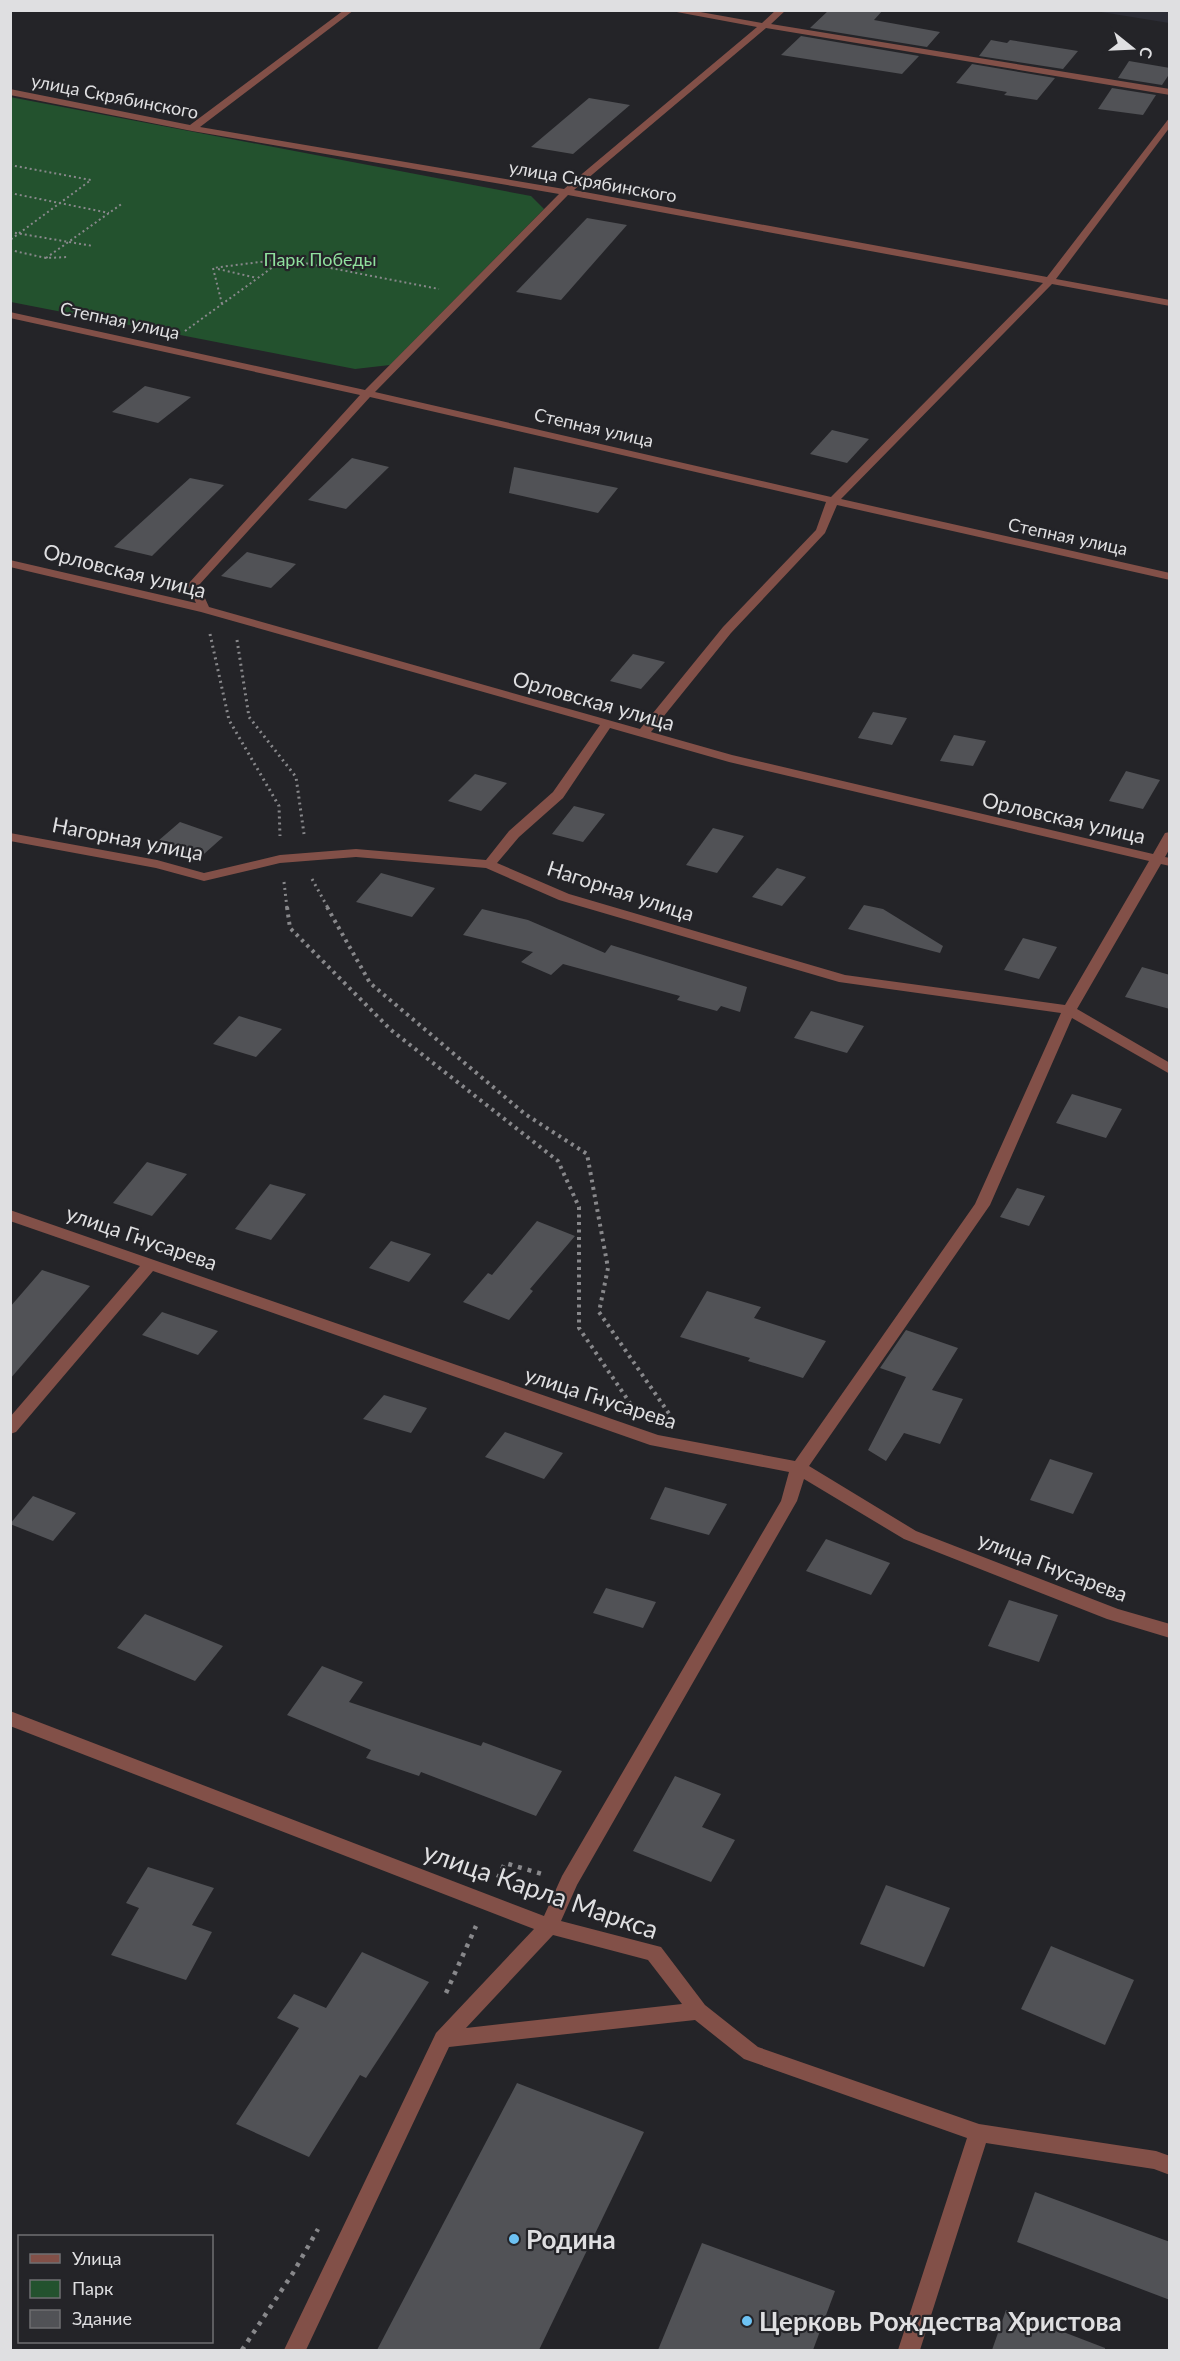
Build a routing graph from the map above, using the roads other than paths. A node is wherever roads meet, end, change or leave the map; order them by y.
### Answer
1 (350, 10) edge
2 (670, 10) edge
3 (782, 10) edge
4 (766, 26) junction
5 (10, 92) edge
6 (1170, 92) edge
7 (1170, 120) edge
8 (192, 128) junction
9 (565, 193) junction
10 (1049, 281) junction
11 (1170, 303) edge
12 (10, 315) edge
13 (368, 393) junction
14 (832, 502) junction
15 (10, 563) edge
16 (1170, 577) edge
17 (204, 609) junction
18 (607, 724) junction
19 (642, 735) junction
20 (1170, 836) edge
21 (10, 837) edge
22 (1163, 861) edge
23 (489, 864) junction
24 (1069, 1010) junction
25 (1170, 1070) edge
26 (10, 1215) edge
27 (150, 1264) junction
28 (10, 1428) edge
29 (799, 1468) junction
30 (1170, 1631) edge
31 (10, 1718) edge
32 (549, 1926) junction
33 (698, 2012) junction
34 (442, 2039) junction
35 (979, 2133) junction
36 (1170, 2166) edge
37 (295, 2350) edge
38 (909, 2350) edge

1 - 8 street
2 - 4 street
3 - 4 street
4 - 6 street
4 - 9 street
5 - 8 street, улица Скрябинского
7 - 10 street
8 - 9 street, улица Скрябинского
9 - 10 street, улица Скрябинского
9 - 13 street
10 - 11 street, улица Скрябинского
10 - 14 street
12 - 13 street, Степная улица
13 - 14 street, Степная улица
13 - 17 street
14 - 16 street, Степная улица
14 - 19 street
15 - 17 street, Орловская улица
17 - 18 street, Орловская улица
18 - 19 street, Орловская улица
18 - 23 street
19 - 22 street, Орловская улица
20 - 22 street
21 - 23 street, Нагорная улица
22 - 24 street
23 - 24 street, Нагорная улица
24 - 25 street, Нагорная улица
24 - 29 street
26 - 27 street, улица Гнусарева
27 - 28 street
27 - 29 street, улица Гнусарева
29 - 30 street, улица Гнусарева
29 - 32 street
31 - 32 street, улица Карла Маркса
32 - 33 street, улица Карла Маркса
32 - 34 street
33 - 34 street
33 - 35 street, улица Карла Маркса
34 - 37 street
35 - 36 street, улица Карла Маркса
35 - 38 street

